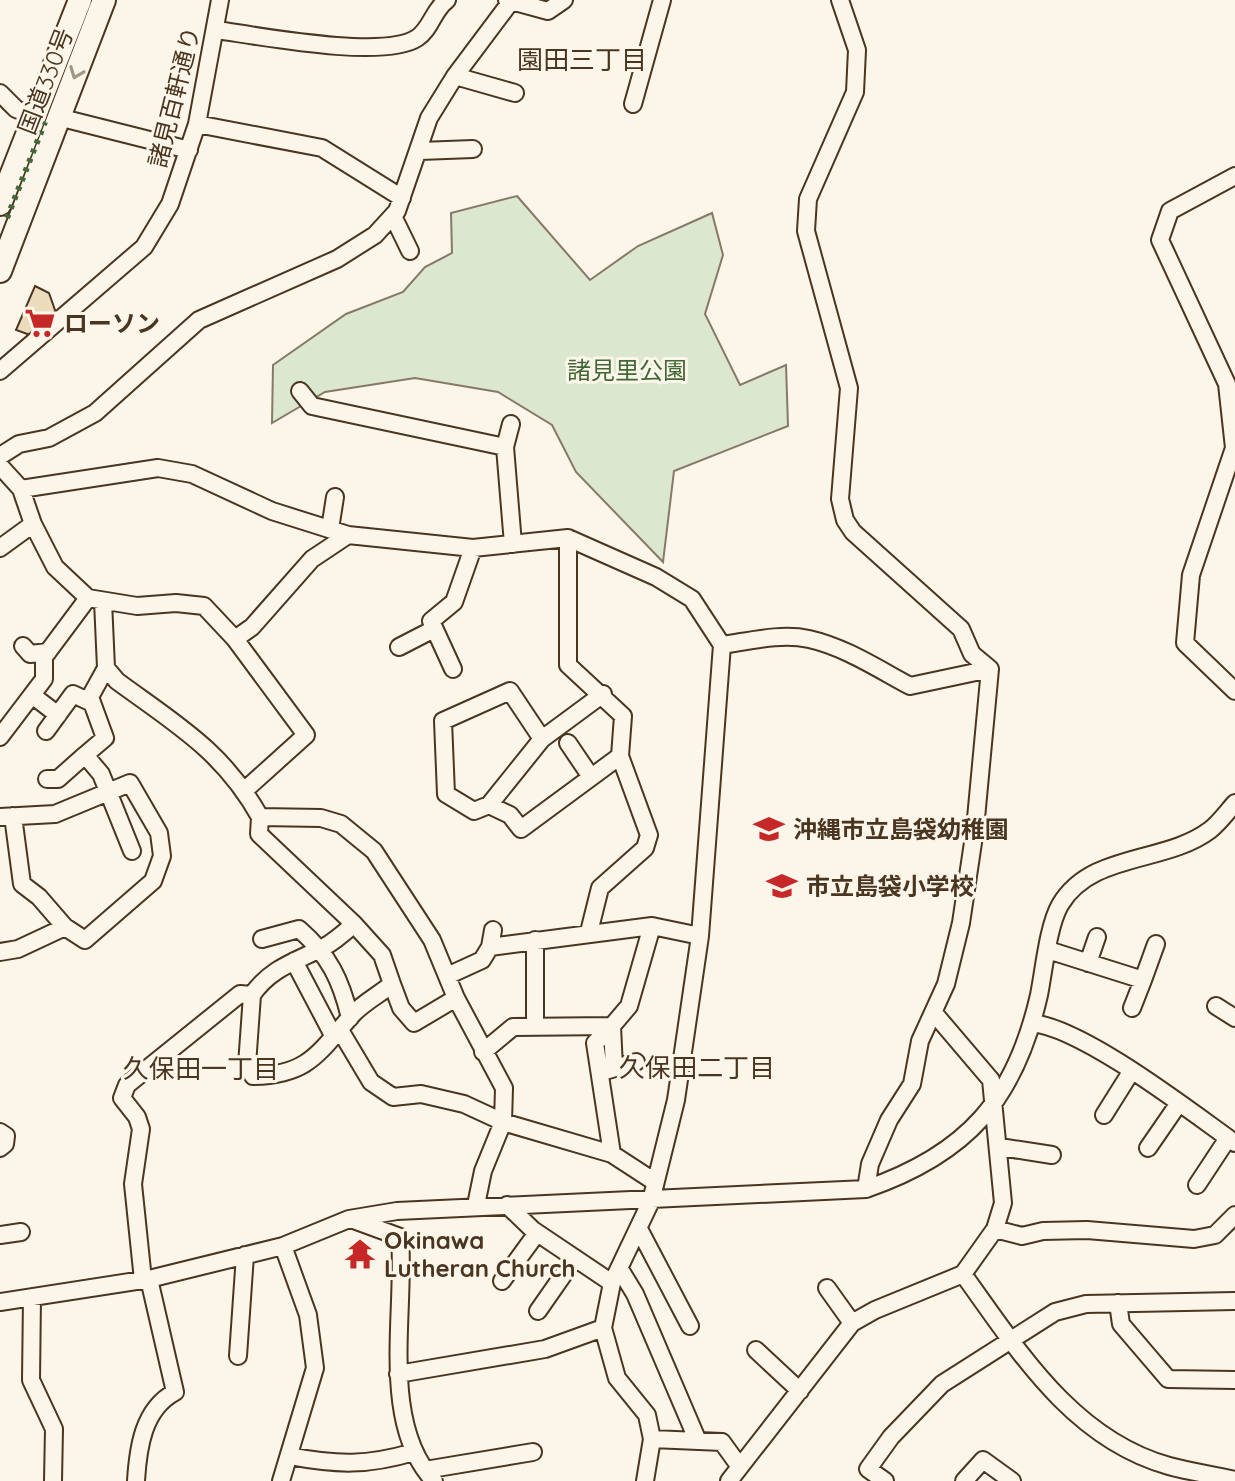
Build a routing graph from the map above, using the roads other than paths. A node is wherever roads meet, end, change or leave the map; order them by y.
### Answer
1 (80, 0) edge
2 (104, 0) edge
3 (220, 0) edge
4 (447, 0) edge
5 (564, 0) edge
6 (662, 0) edge
7 (840, 0) edge
8 (510, 1) edge
9 (217, 30) junction
10 (455, 76) junction
11 (0, 93) edge
12 (515, 93) dead end
13 (633, 104) dead end
14 (34, 116) junction
15 (58, 117) junction
16 (197, 124) junction
17 (473, 149) dead end
18 (189, 150) junction
19 (420, 151) junction
20 (1235, 176) edge
21 (402, 198) junction
22 (0, 204) edge
23 (393, 216) junction
24 (410, 251) dead end
25 (0, 271) edge
26 (0, 371) edge
27 (300, 391) dead end
28 (511, 424) dead end
29 (505, 447) junction
30 (0, 456) edge
31 (0, 466) edge
32 (21, 489) junction
33 (335, 497) dead end
34 (33, 524) junction
35 (330, 529) junction
36 (348, 535) junction
37 (568, 538) junction
38 (513, 544) junction
39 (0, 548) edge
40 (473, 548) junction
41 (95, 600) junction
42 (434, 629) junction
43 (235, 639) junction
44 (722, 645) junction
45 (23, 646) dead end
46 (399, 647) dead end
47 (48, 652) junction
48 (106, 668) junction
49 (453, 669) dead end
50 (990, 669) junction
51 (1235, 691) edge
52 (603, 694) junction
53 (32, 695) junction
54 (92, 703) junction
55 (58, 715) junction
56 (46, 731) dead end
57 (0, 737) edge
58 (542, 739) junction
59 (568, 743) dead end
60 (85, 755) junction
61 (620, 756) junction
62 (591, 777) junction
63 (47, 779) dead end
64 (509, 781) junction
65 (245, 790) junction
66 (107, 793) junction
67 (1235, 803) edge
68 (489, 805) junction
69 (510, 815) junction
70 (7, 817) edge
71 (260, 817) junction
72 (132, 851) dead end
73 (354, 924) junction
74 (652, 926) junction
75 (65, 927) junction
76 (493, 930) dead end
77 (589, 932) junction
78 (700, 936) junction
79 (1097, 937) dead end
80 (262, 939) dead end
81 (535, 940) junction
82 (1156, 944) dead end
83 (490, 947) junction
84 (322, 948) junction
85 (1048, 950) junction
86 (0, 952) edge
87 (294, 961) junction
88 (1088, 963) junction
89 (447, 976) junction
90 (1143, 980) junction
91 (392, 984) junction
92 (252, 995) junction
93 (456, 998) junction
94 (1216, 1006) dead end
95 (1132, 1008) dead end
96 (934, 1013) junction
97 (1235, 1018) edge
98 (1032, 1023) junction
99 (612, 1026) junction
100 (535, 1027) junction
101 (342, 1028) junction
102 (483, 1052) junction
103 (636, 1062) dead end
104 (607, 1070) junction
105 (1131, 1072) junction
106 (1179, 1103) junction
107 (995, 1106) junction
108 (1104, 1115) dead end
109 (503, 1122) junction
110 (0, 1132) edge
111 (1232, 1140) edge
112 (1000, 1147) junction
113 (0, 1148) edge
114 (1148, 1148) dead end
115 (612, 1154) junction
116 (1052, 1155) dead end
117 (655, 1182) junction
118 (1197, 1185) dead end
119 (866, 1189) junction
120 (651, 1201) junction
121 (476, 1205) junction
122 (507, 1205) junction
123 (1235, 1215) edge
124 (349, 1219) junction
125 (639, 1229) junction
126 (995, 1229) junction
127 (21, 1232) dead end
128 (537, 1233) junction
129 (0, 1235) edge
130 (283, 1246) junction
131 (245, 1255) junction
132 (575, 1258) junction
133 (963, 1274) junction
134 (616, 1277) junction
135 (146, 1279) junction
136 (502, 1281) dead end
137 (827, 1288) dead end
138 (32, 1297) junction
139 (1235, 1301) edge
140 (0, 1302) edge
141 (1118, 1303) junction
142 (538, 1311) dead end
143 (852, 1323) junction
144 (690, 1326) dead end
145 (603, 1328) junction
146 (1011, 1339) junction
147 (756, 1350) dead end
148 (238, 1356) dead end
149 (398, 1374) junction
150 (1235, 1380) edge
151 (800, 1391) junction
152 (652, 1439) junction
153 (697, 1439) junction
154 (414, 1452) junction
155 (533, 1452) dead end
156 (289, 1456) junction
157 (740, 1467) junction
158 (1164, 1473) edge
159 (430, 1476) edge
160 (1235, 1480) edge
161 (53, 1481) edge
162 (136, 1481) edge
163 (281, 1481) edge
164 (645, 1481) edge
165 (729, 1481) edge
166 (885, 1481) edge
167 (964, 1481) edge
168 (1012, 1481) edge

1 - 14 highway, 国道330号
2 -> 15 highway, 国道330号
3 - 9 street, 諸見百軒通り
4 - 9 street
5 - 8 street
6 - 13 street
7 - 50 street
8 - 10 street
9 - 16 street, 諸見百軒通り
10 - 12 street
10 - 19 street
11 - 14 street
14 - 22 highway, 国道330号
15 - 18 street
15 - 25 highway, 国道330号
16 - 18 street, 諸見百軒通り
16 - 21 street
17 - 19 street
18 - 26 street, 諸見百軒通り
19 - 21 street
20 - 51 street
21 - 23 street
23 - 24 street
23 - 30 street
27 - 29 street
28 - 29 street
29 - 38 street
31 - 32 street
32 - 34 street
32 - 35 street
33 - 35 street
34 - 39 street
34 - 41 street
35 - 36 street
36 - 40 street
36 - 43 street
37 - 38 street
37 - 44 street
37 - 52 street
38 - 40 street
40 - 42 street
41 - 43 street
41 - 47 street
41 - 48 street
42 - 46 street
42 - 49 street
43 - 65 street
44 - 50 street
44 - 78 street
45 - 47 street
47 - 53 street
48 - 54 street
48 - 65 street
50 - 96 street
52 - 58 street
52 - 61 street
53 - 55 street
53 - 57 street
54 - 55 street
54 - 60 street
55 - 56 street
58 - 64 street
58 - 68 street
59 - 62 street
60 - 63 street
60 - 66 street
61 - 62 street
61 - 77 street
62 - 69 street
64 - 68 street
64 - 69 street
65 - 71 street
66 - 70 street
66 - 72 street
66 - 75 street
67 - 85 street
68 - 69 street
70 - 75 street
71 - 73 street
71 - 89 street
73 - 84 street
73 - 91 street
74 - 77 street
74 - 78 street
74 - 99 street
75 - 86 street
76 - 83 street
77 - 81 street
78 - 117 street
79 - 88 street
80 - 84 street
81 - 83 street
81 - 100 street
82 - 90 street
83 - 89 street
84 - 87 street
84 - 101 street
85 - 88 street
85 - 98 street
87 - 92 street
87 - 101 street
88 - 90 street
89 - 93 street
90 - 95 street
91 - 93 street
91 - 101 street
92 - 101 street
92 - 135 street
93 - 102 street
94 - 97 street
96 - 107 street
96 - 119 street
98 - 105 street
98 - 107 street
99 - 100 street
99 - 104 street
100 - 102 street
101 - 109 street
102 - 109 street
103 - 104 street
104 - 115 street
105 - 106 street
105 - 108 street
106 - 111 street
106 - 114 street
107 - 112 street
107 - 119 street
109 - 115 street
109 - 121 street
110 - 113 street
111 - 118 street
112 - 116 street
112 - 126 street
115 - 117 street
117 - 120 street
119 - 120 street
120 - 122 street
120 - 125 street
121 - 122 street
121 - 124 street
122 - 128 street
123 - 126 street
124 - 130 street
124 - 149 street
125 - 134 street
125 - 144 street
126 - 133 street
127 - 129 street
128 - 132 street
128 - 136 street
130 - 131 street
130 - 156 street
131 - 135 street
131 - 148 street
132 - 134 street
132 - 142 street
133 - 143 street
133 - 146 street
134 - 145 street
134 - 153 street
135 - 138 street
135 - 162 street
137 - 143 street
138 - 140 street
138 - 161 street
139 - 141 street
141 - 146 street
141 - 150 street
143 - 151 street
145 - 149 street
145 - 152 street
146 - 158 street
146 - 166 street
147 - 151 street
149 - 154 street
151 - 157 street
152 - 153 street
152 - 164 street
153 - 157 street
154 - 156 street
154 - 159 street
155 - 159 street
156 - 163 street
157 - 165 street
158 - 160 street
167 - 168 street

